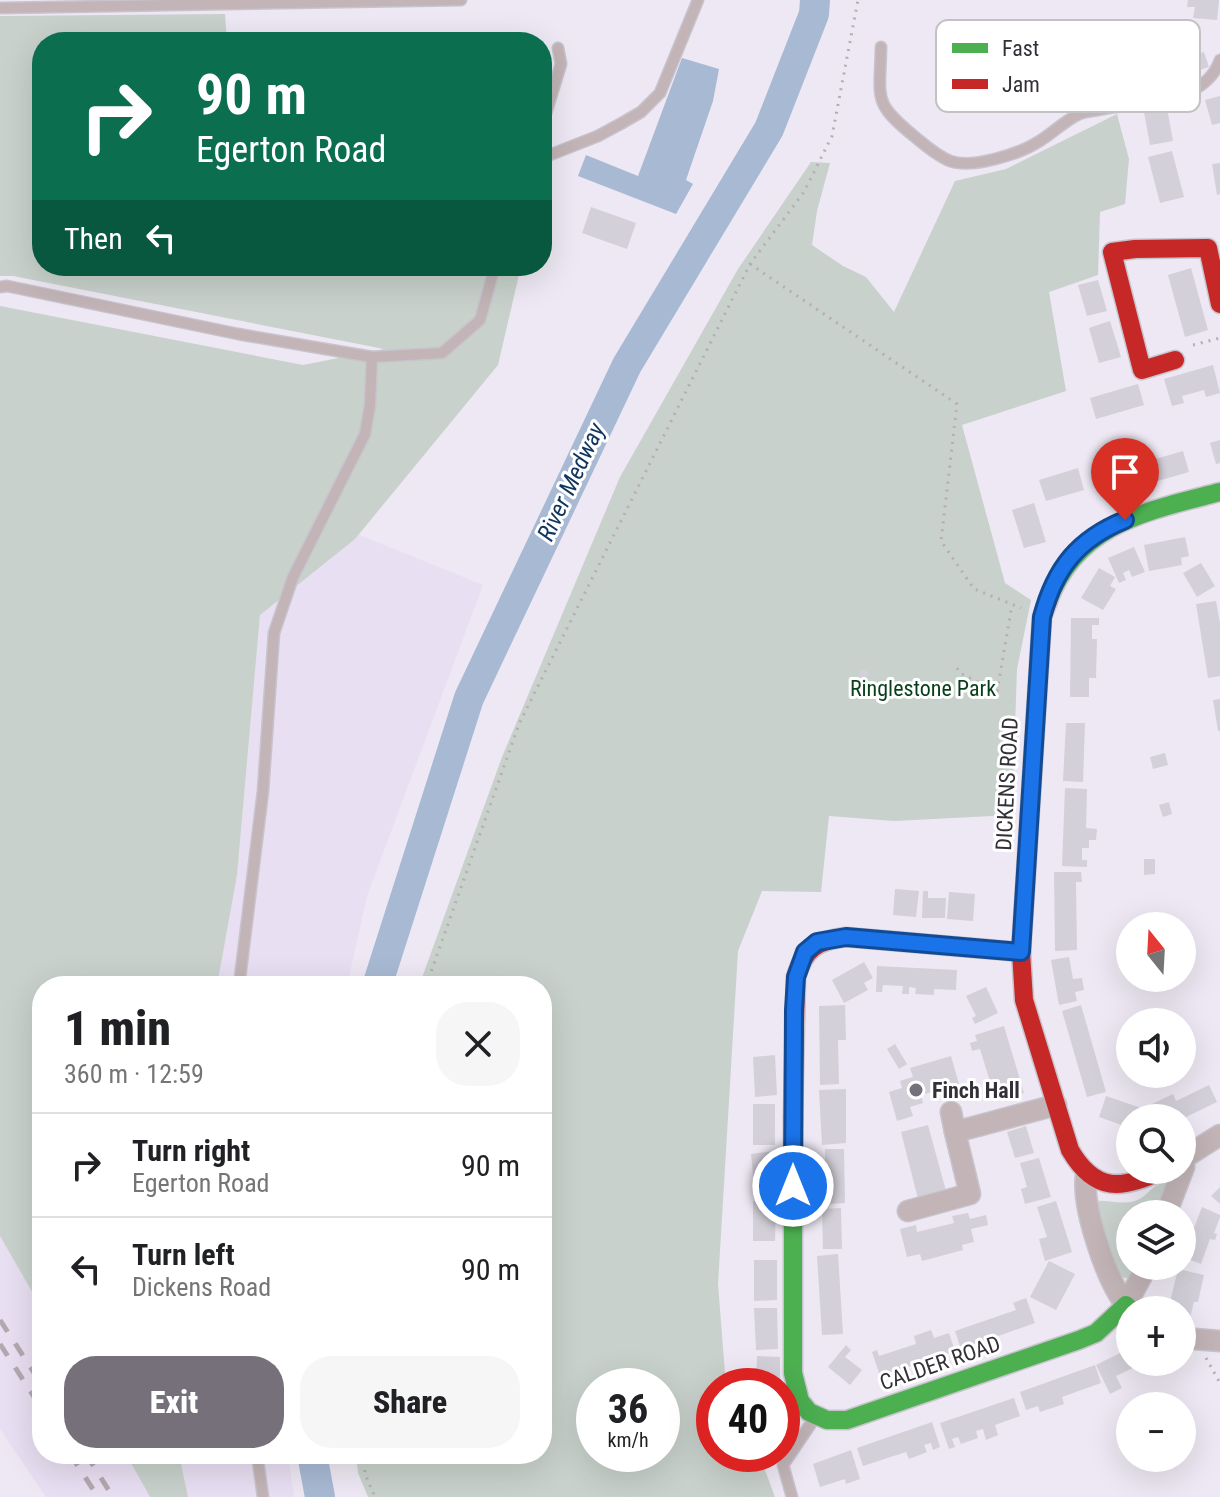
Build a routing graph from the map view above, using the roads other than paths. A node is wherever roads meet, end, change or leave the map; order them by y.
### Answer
1 (461, 0) edge
2 (698, 0) edge
3 (0, 8) edge
4 (881, 47) dead end
5 (558, 48) dead end
6 (1220, 60) edge
7 (1200, 86) edge
8 (552, 94) edge
9 (1092, 112) edge
10 (552, 154) edge
11 (492, 276) edge
12 (0, 287) edge
13 (1220, 304) edge
14 (372, 357) junction
15 (1175, 360) road end
16 (1220, 492) edge
17 (1021, 952) junction
18 (240, 976) edge
19 (1056, 1105) junction
20 (1220, 1135) edge
21 (1196, 1150) edge
22 (1086, 1176) junction
23 (1127, 1184) edge
24 (908, 1211) dead end
25 (1121, 1296) edge
26 (1116, 1317) edge
27 (1196, 1340) edge
28 (1220, 1341) edge
29 (815, 1417) junction
30 (258, 1464) edge
31 (263, 1497) edge
32 (792, 1497) edge

1 - 3 lane
2 - 10 lane
4 - 9 lane
5 - 8 lane
6 - 7 lane
11 - 14 lane
12 - 14 lane
13 - 15 street
14 - 18 lane
16 - 17 street, DICKENS ROAD
17 - 19 street, DICKENS ROAD
17 - 29 street
19 - 22 street, DICKENS ROAD
19 - 24 street
20 - 21 street
22 - 23 street
22 - 25 street
26 - 29 street, CALDER ROAD
27 - 28 street
29 - 32 lane
30 - 31 lane

